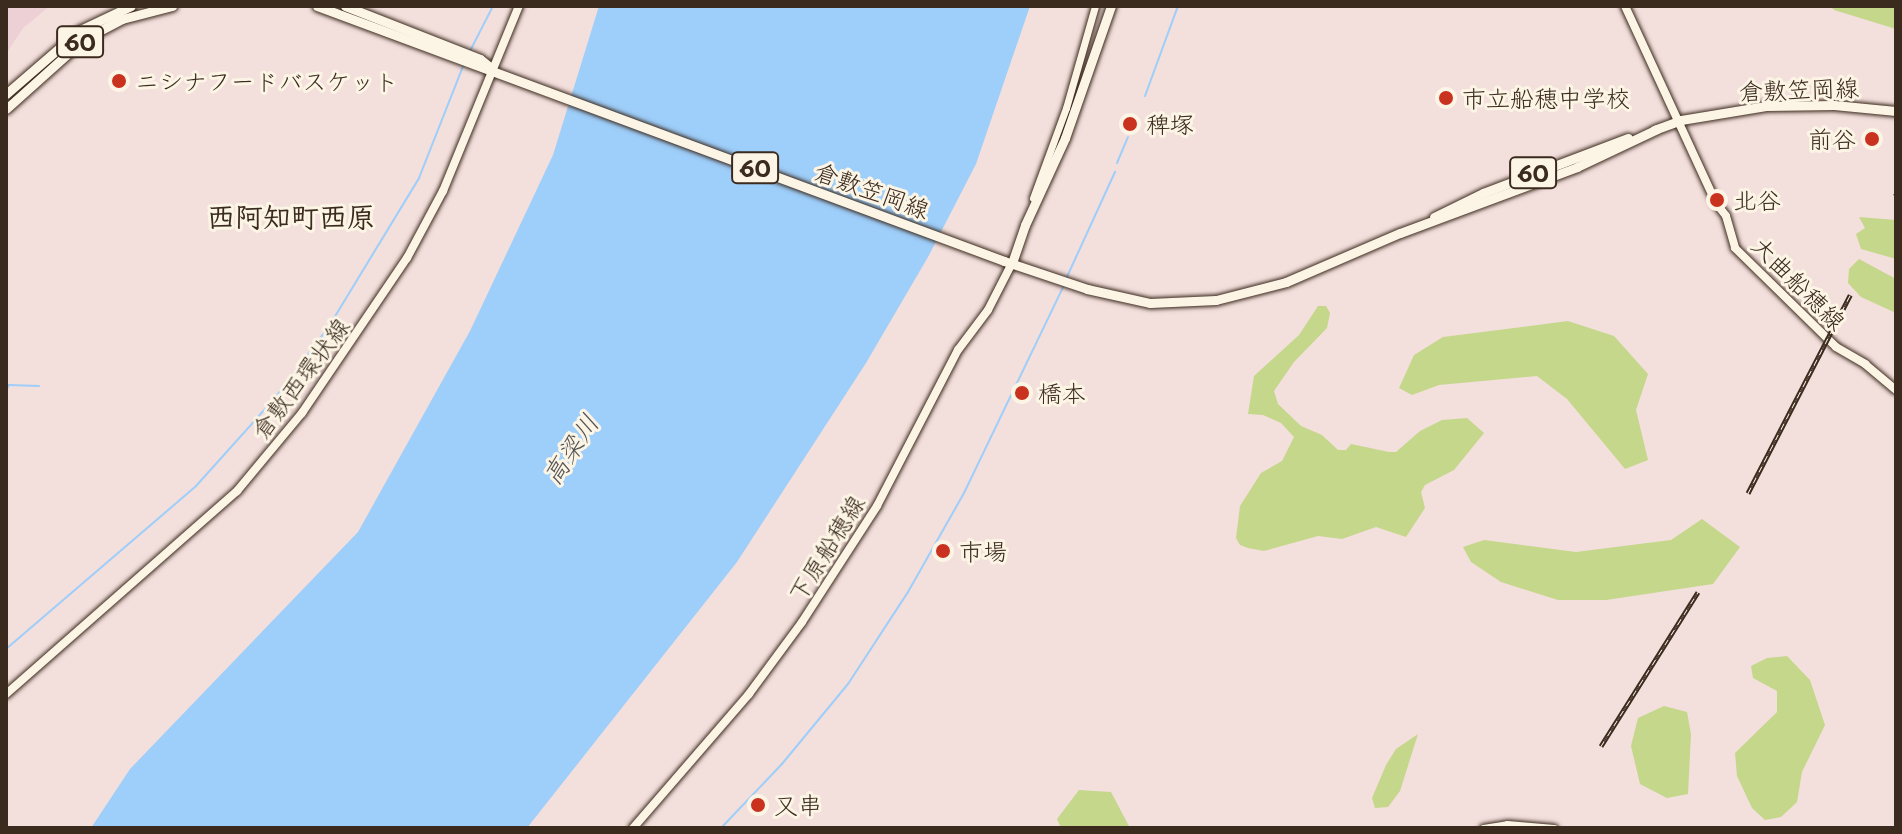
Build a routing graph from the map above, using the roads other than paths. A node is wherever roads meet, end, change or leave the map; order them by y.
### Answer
1 (131, 6) edge
2 (172, 6) edge
3 (319, 6) edge
4 (345, 6) edge
5 (519, 6) edge
6 (1095, 6) edge
7 (1111, 6) edge
8 (1625, 6) edge
9 (477, 62) junction
10 (494, 71) junction
11 (6, 94) edge
12 (6, 109) edge
13 (1896, 111) edge
14 (1681, 120) junction
15 (1045, 175) junction
16 (1008, 262) junction
17 (1896, 390) edge
18 (6, 694) edge
19 (633, 828) edge
20 (1483, 828) edge
21 (1554, 828) edge

1 - 11 main road, 60
2 - 12 main road, 60
3 - 9 main road, 倉敷笠岡線 / 60
4 - 9 main road, 倉敷笠岡線 / 60
5 - 10 main road, 倉敷西環状線
6 - 15 street
7 - 15 main road
8 - 14 main road, 大曲船穂線
9 - 10 main road, 倉敷笠岡線 / 60
10 - 16 main road, 倉敷笠岡線 / 60
10 - 18 main road, 倉敷西環状線
13 - 14 main road, 倉敷笠岡線 / 60
14 - 16 main road, 倉敷笠岡線 / 60
14 - 17 main road, 大曲船穂線
15 - 16 main road
16 - 19 main road, 下原船穂線
20 - 21 street

